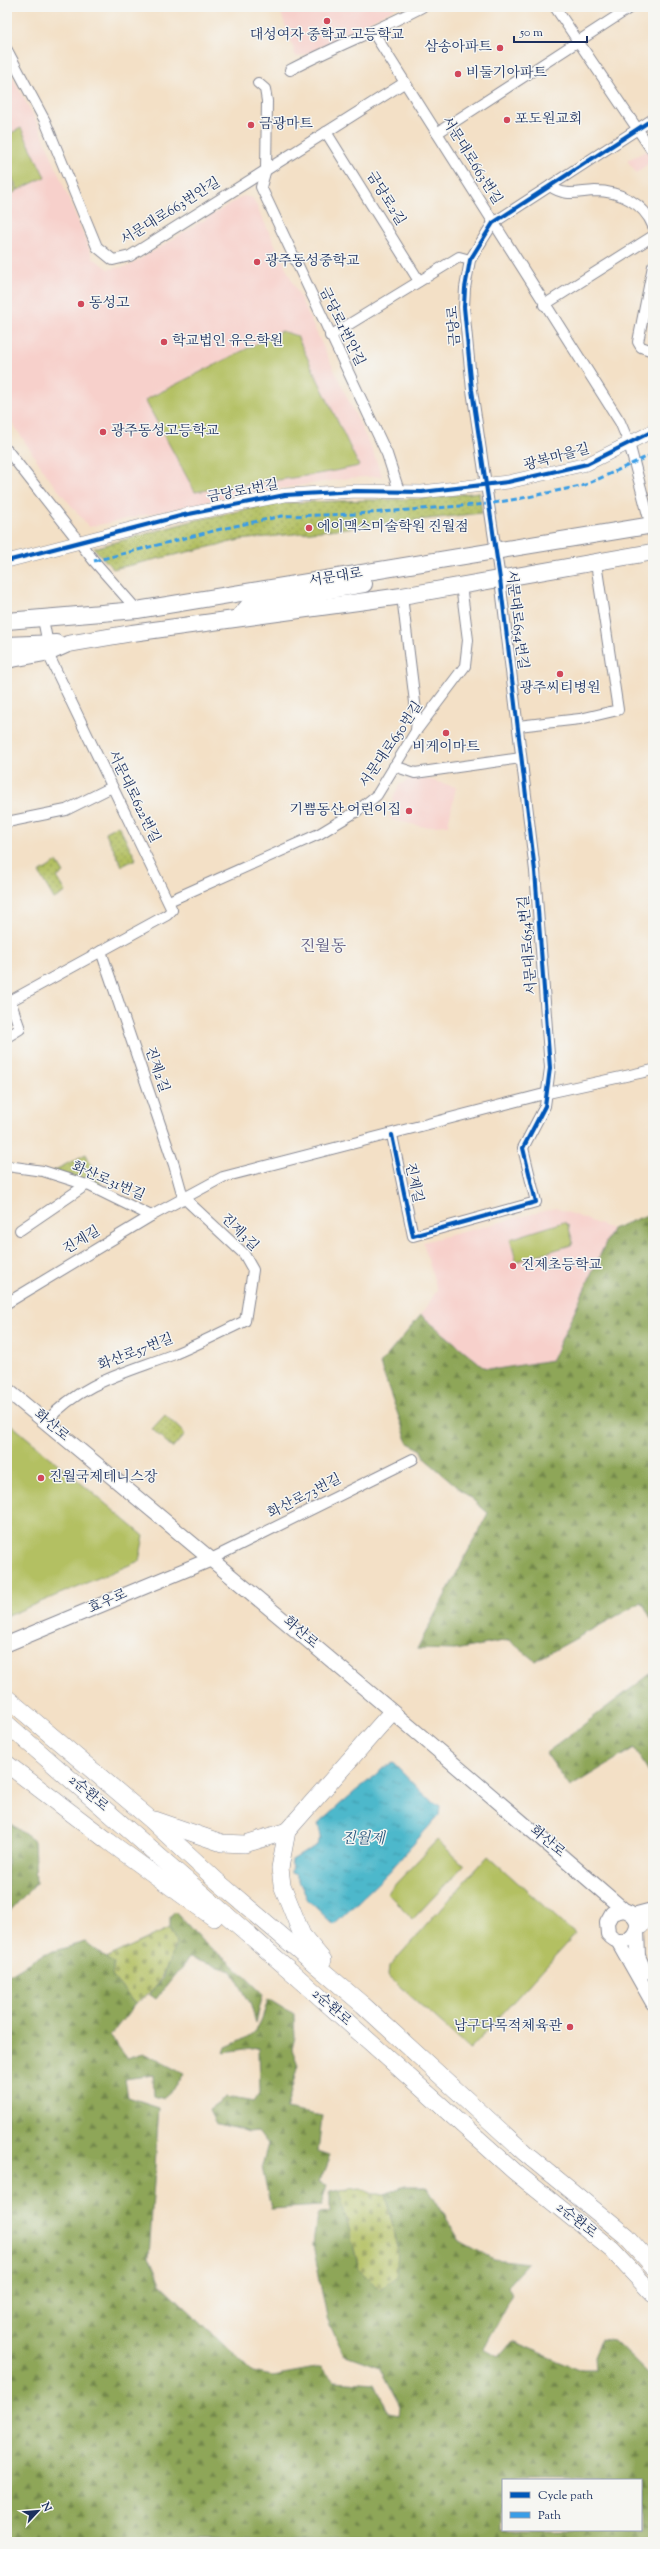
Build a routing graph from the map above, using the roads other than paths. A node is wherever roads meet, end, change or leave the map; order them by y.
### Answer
1 (422, 7) edge
2 (555, 7) edge
3 (631, 7) edge
4 (373, 32) junction
5 (578, 41) junction
6 (7, 50) edge
7 (290, 70) dead end
8 (258, 83) dead end
9 (404, 83) junction
10 (653, 119) edge
11 (638, 129) junction
12 (326, 132) junction
13 (437, 133) junction
14 (653, 152) edge
15 (266, 169) junction
16 (550, 186) junction
17 (493, 223) junction
18 (653, 226) edge
19 (653, 236) edge
20 (470, 260) junction
21 (653, 266) edge
22 (419, 281) junction
23 (544, 305) junction
24 (330, 336) junction
25 (653, 351) edge
26 (653, 431) edge
27 (629, 443) junction
28 (7, 450) edge
29 (485, 486) junction
30 (399, 491) junction
31 (652, 528) edge
32 (81, 543) junction
33 (495, 552) junction
34 (653, 552) edge
35 (7, 561) edge
36 (431, 563) junction
37 (596, 563) junction
38 (500, 579) junction
39 (461, 585) junction
40 (402, 596) junction
41 (137, 610) junction
42 (239, 617) junction
43 (43, 619) junction
44 (11, 623) edge
45 (7, 645) edge
46 (49, 648) junction
47 (7, 660) edge
48 (518, 726) junction
49 (416, 731) junction
50 (521, 758) junction
51 (394, 766) junction
52 (112, 787) junction
53 (7, 822) edge
54 (169, 901) junction
55 (101, 951) junction
56 (7, 1037) edge
57 (653, 1070) edge
58 (548, 1093) junction
59 (392, 1135) junction
60 (7, 1166) edge
61 (86, 1185) junction
62 (183, 1197) junction
63 (151, 1216) junction
64 (20, 1230) dead end
65 (413, 1236) joint
66 (7, 1303) edge
67 (245, 1322) joint
68 (7, 1390) edge
69 (46, 1422) junction
70 (413, 1459) dead end
71 (210, 1560) junction
72 (7, 1644) edge
73 (7, 1698) edge
74 (391, 1713) junction
75 (7, 1724) edge
76 (7, 1764) edge
77 (150, 1819) junction
78 (286, 1834) junction
79 (589, 1881) junction
80 (652, 1910) edge
81 (628, 1913) junction
82 (610, 1916) junction
83 (637, 1930) junction
84 (618, 1941) junction
85 (293, 1973) junction
86 (653, 1997) edge
87 (653, 2003) edge
88 (363, 2005) junction
89 (653, 2266) edge
90 (653, 2294) edge

1 - 4 street
2 - 5 street
3 - 5 street
4 - 7 street
4 - 9 street, 서문대로663번길
5 - 11 street
5 - 13 street
6 - 15 street, 서문대로663번안길
8 - 15 street, 금당로1번안길
9 - 12 street, 서문대로663번안길
9 - 13 street, 서문대로663번길
10 - 11 street, 금당로
11 - 14 street
11 - 16 street, 금당로
12 - 15 street, 서문대로663번안길
12 - 22 street, 금당로2길
13 - 17 street, 서문대로663번길
15 - 24 street, 금당로1번안길
16 - 17 street, 금당로
16 - 18 street
17 - 20 street, 금당로
17 - 23 street, 서문대로663번길
19 - 23 street
20 - 22 street
20 - 29 street, 금당로
21 - 25 street
22 - 24 street
23 - 27 street, 서문대로663번길
24 - 30 street, 금당로1번안길
26 - 27 street, 광복마을길
27 - 29 street, 광복마을길
27 - 31 street, 서문대로663번길
28 - 32 street
29 - 30 street, 금당로1번길
29 - 33 street, 금당로
30 - 32 street, 금당로1번길
31 - 33 main road, 서문대로
32 - 35 street, 금당로1번길
32 - 41 street
33 - 36 main road, 서문대로
33 - 38 street, 서문대로654번길
34 - 37 main road, 서문대로
36 - 41 main road, 서문대로
36 - 42 main road
37 - 38 main road, 서문대로
37 - 48 street
38 - 39 main road, 서문대로
38 - 48 street, 서문대로654번길
39 - 40 main road, 서문대로
39 - 49 street, 서문대로650번길
40 - 42 main road, 서문대로
40 - 49 street
41 - 43 main road, 서문대로
42 - 46 main road, 서문대로
43 - 44 main road, 서문대로
43 - 46 street, 서문대로622번길
45 - 46 main road, 서문대로
46 - 47 main road, 서문대로
46 - 52 street, 서문대로622번길
48 - 50 street, 서문대로654번길
49 - 51 street, 서문대로650번길
50 - 51 street
50 - 58 street, 서문대로654번길
51 - 54 street, 서문대로650번길
52 - 53 street
52 - 54 street, 서문대로622번길
54 - 55 street
55 - 56 street
55 - 62 street, 진제2길
57 - 58 street
58 - 59 street
58 - 65 street, 서문대로654번길
59 - 62 street, 진제길
59 - 65 street, 진제길
60 - 61 street, 화산로31번길
61 - 63 street, 화산로31번길
61 - 64 street
62 - 63 street, 진제길
62 - 67 street, 진제3길
63 - 66 street, 진제길
67 - 69 street, 화산로57번길
68 - 69 main road, 화산로
69 - 71 main road, 화산로
70 - 71 street, 화산로73번길
71 - 72 main road, 효우로
71 - 74 main road, 화산로
73 - 77 highway, 2순환로
74 - 78 highway
74 - 79 main road, 화산로
75 - 85 highway, 2순환로
76 - 85 highway
77 - 78 highway
77 - 88 highway, 2순환로
78 - 88 highway
79 - 81 main road
79 - 82 main road
80 - 81 main road
80 - 83 street
81 - 82 main road
81 - 83 main road
82 - 84 main road
83 - 84 main road
83 - 86 main road
84 - 87 main road
85 - 90 highway, 2순환로
88 - 89 highway, 2순환로

